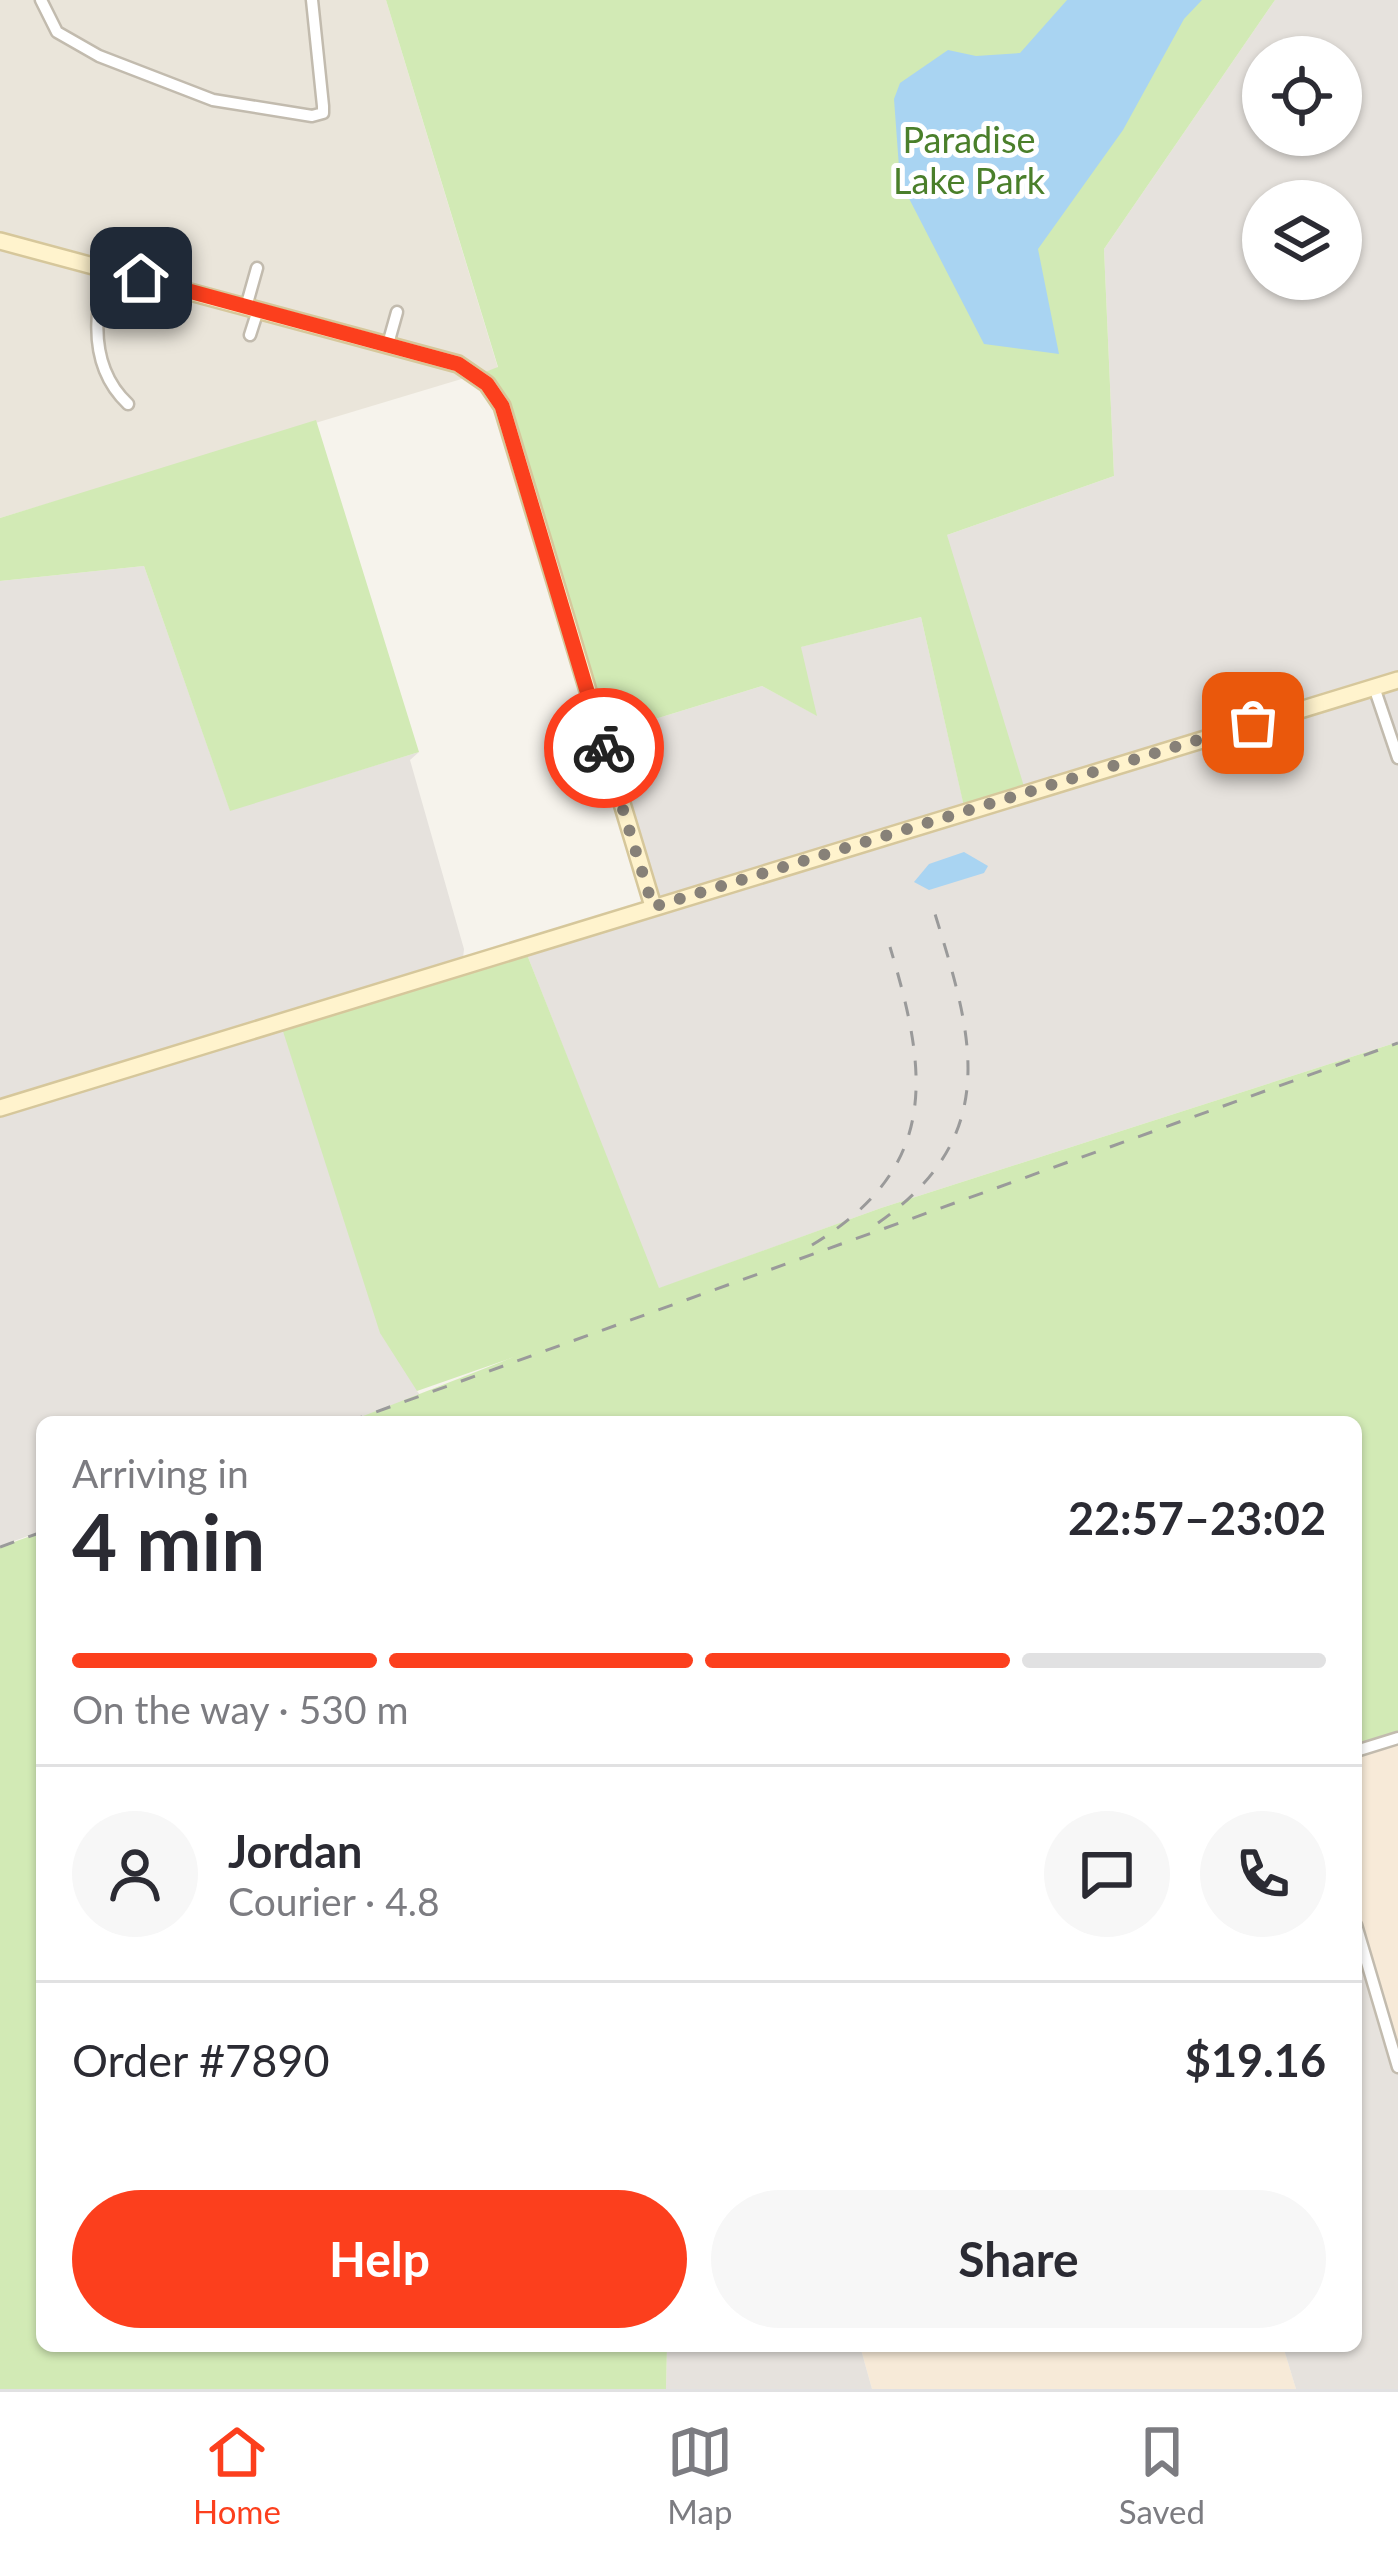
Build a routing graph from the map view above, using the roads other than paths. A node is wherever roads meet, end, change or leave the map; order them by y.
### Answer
1 (41, 0) edge
2 (312, 0) edge
3 (114, 237) dead end
4 (0, 241) edge
5 (105, 268) junction
6 (257, 268) dead end
7 (252, 309) junction
8 (397, 312) dead end
9 (250, 335) dead end
10 (388, 344) junction
11 (128, 404) dead end
12 (1398, 680) edge
13 (1374, 687) junction
14 (1398, 758) edge
15 (653, 907) junction
16 (0, 1108) edge
17 (1398, 1738) edge
18 (1362, 1748) edge
19 (1362, 1945) edge
20 (1398, 2067) edge

1 - 2 street
3 - 5 street
4 - 5 street
5 - 7 street
5 - 11 street
6 - 7 street
7 - 9 street
7 - 10 street
8 - 10 street
10 - 15 street
12 - 13 street
13 - 14 street
13 - 15 street
15 - 16 street
17 - 18 street
19 - 20 street

